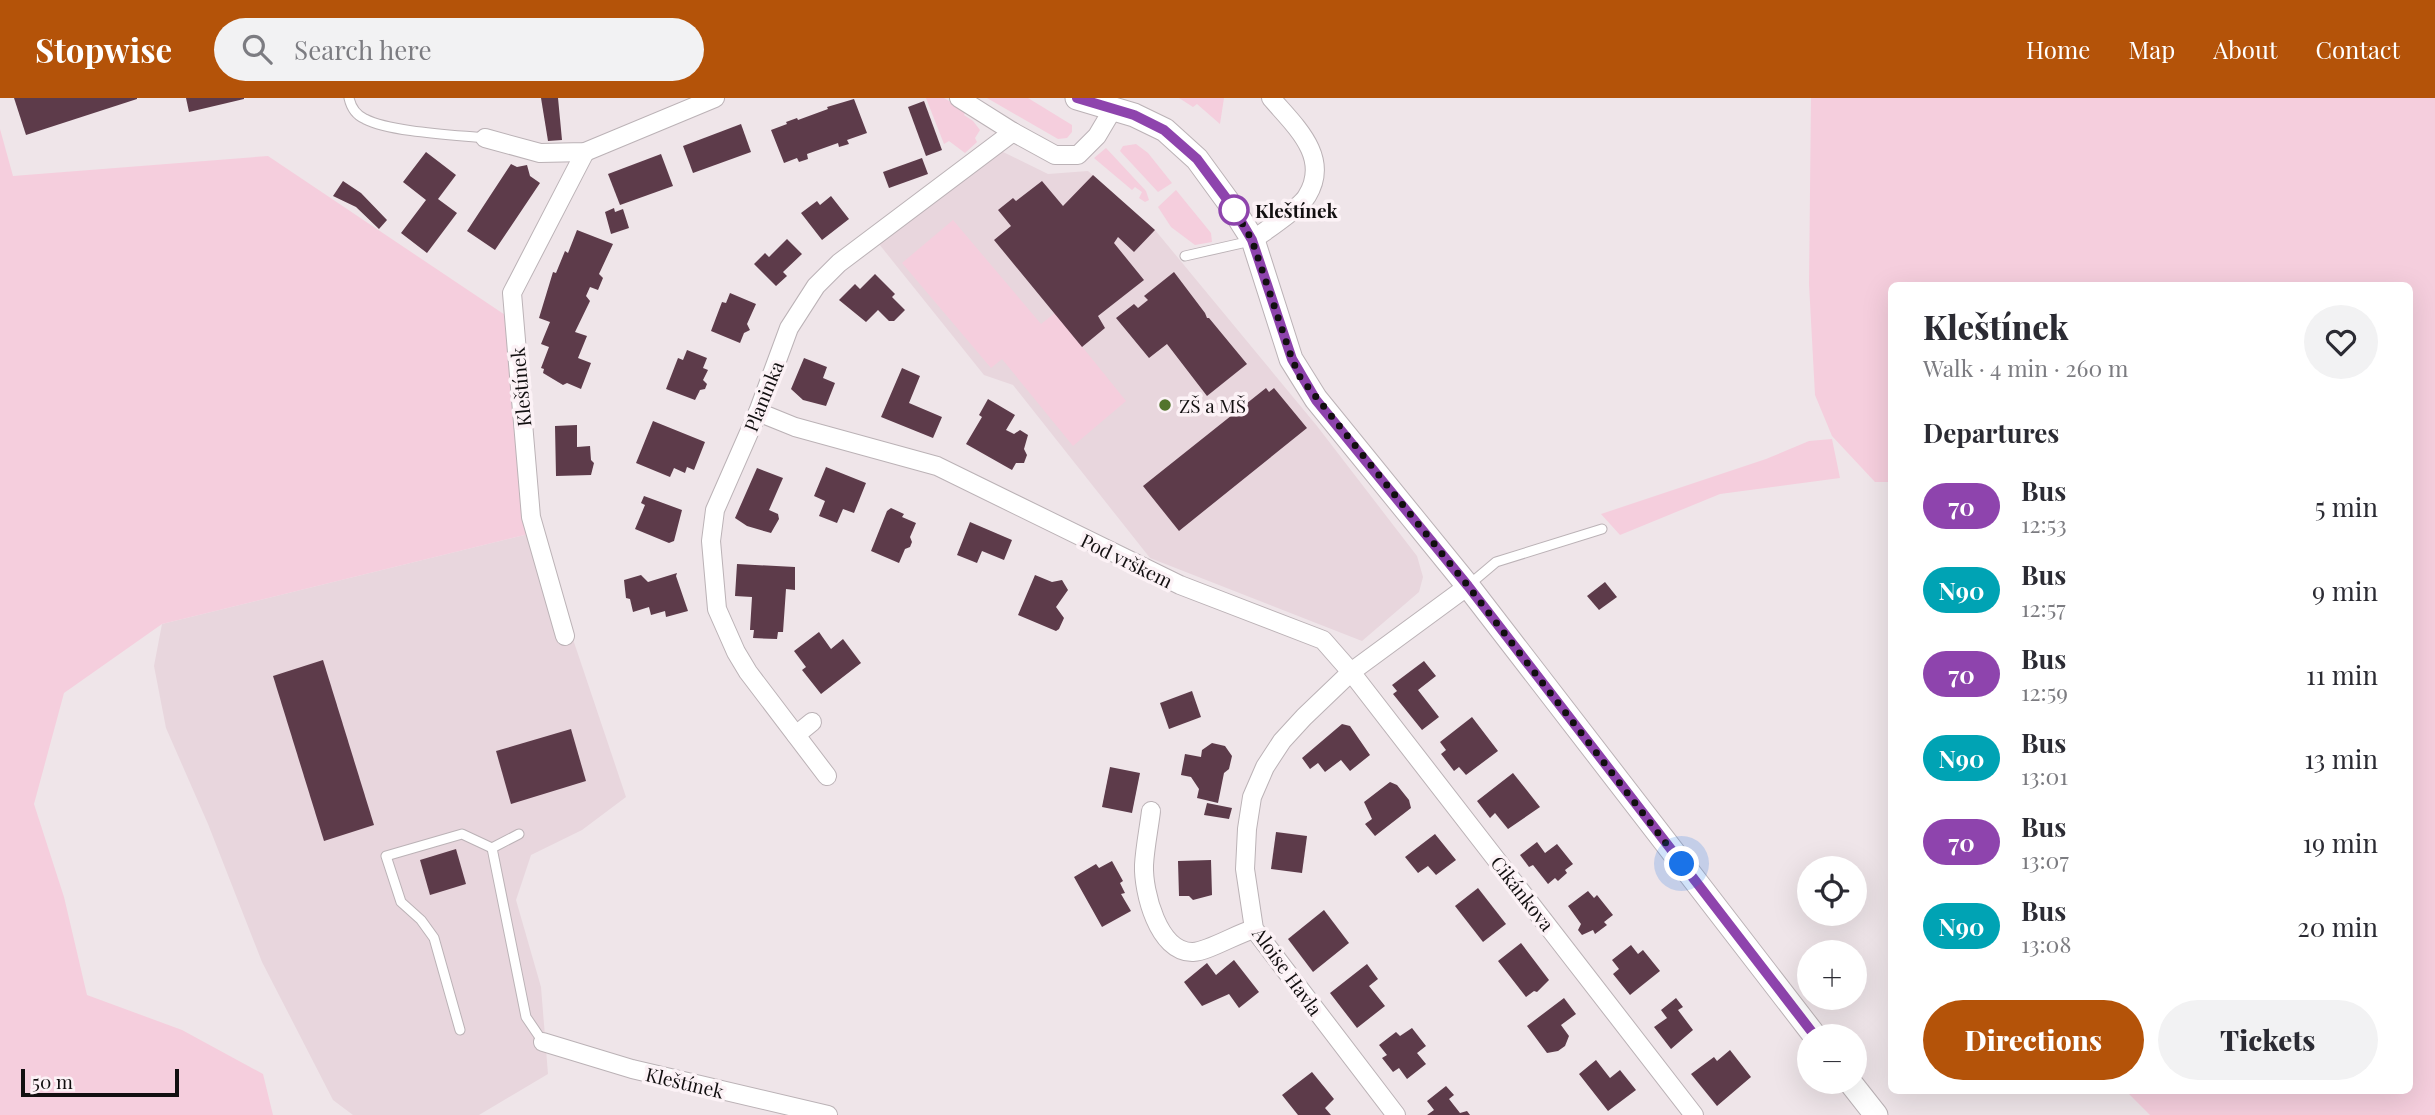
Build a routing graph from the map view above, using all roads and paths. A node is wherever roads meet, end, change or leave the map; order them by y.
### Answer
1 (349, 98) edge
2 (715, 98) edge
3 (960, 98) edge
4 (1077, 98) edge
5 (1271, 98) edge
6 (1112, 109) junction
7 (1013, 132) junction
8 (485, 138) joint
9 (585, 152) junction
10 (1252, 240) junction
11 (1185, 256) dead end
12 (758, 412) junction
13 (1602, 529) dead end
14 (1468, 586) junction
15 (565, 636) dead end
16 (1351, 672) junction
17 (812, 722) dead end
18 (796, 735) junction
19 (827, 776) dead end
20 (1151, 811) dead end
21 (519, 834) dead end
22 (492, 848) junction
23 (1254, 929) junction
24 (1806, 1024) edge
25 (460, 1030) dead end
26 (543, 1042) joint
27 (1859, 1094) edge
28 (828, 1115) edge
29 (1396, 1115) edge
30 (1694, 1115) edge
31 (1875, 1115) edge

1 - 8 lane
2 - 9 street
3 - 7 street
4 - 6 street
5 - 10 street
6 - 7 street
6 - 10 street
7 - 12 street, Planinka
8 - 9 street
9 - 15 street, Kleštínek
10 - 11 lane
10 - 14 street
12 - 16 street, Pod vrškem
12 - 18 street, Planinka
13 - 14 lane
14 - 16 street
14 - 24 street
16 - 23 street, Aloise Havla
16 - 30 street, Cikánkova
17 - 18 street
18 - 19 street, Planinka
20 - 23 street
21 - 22 lane
22 - 25 lane
22 - 26 lane
23 - 29 street, Aloise Havla
26 - 28 street, Kleštínek
27 - 31 street

